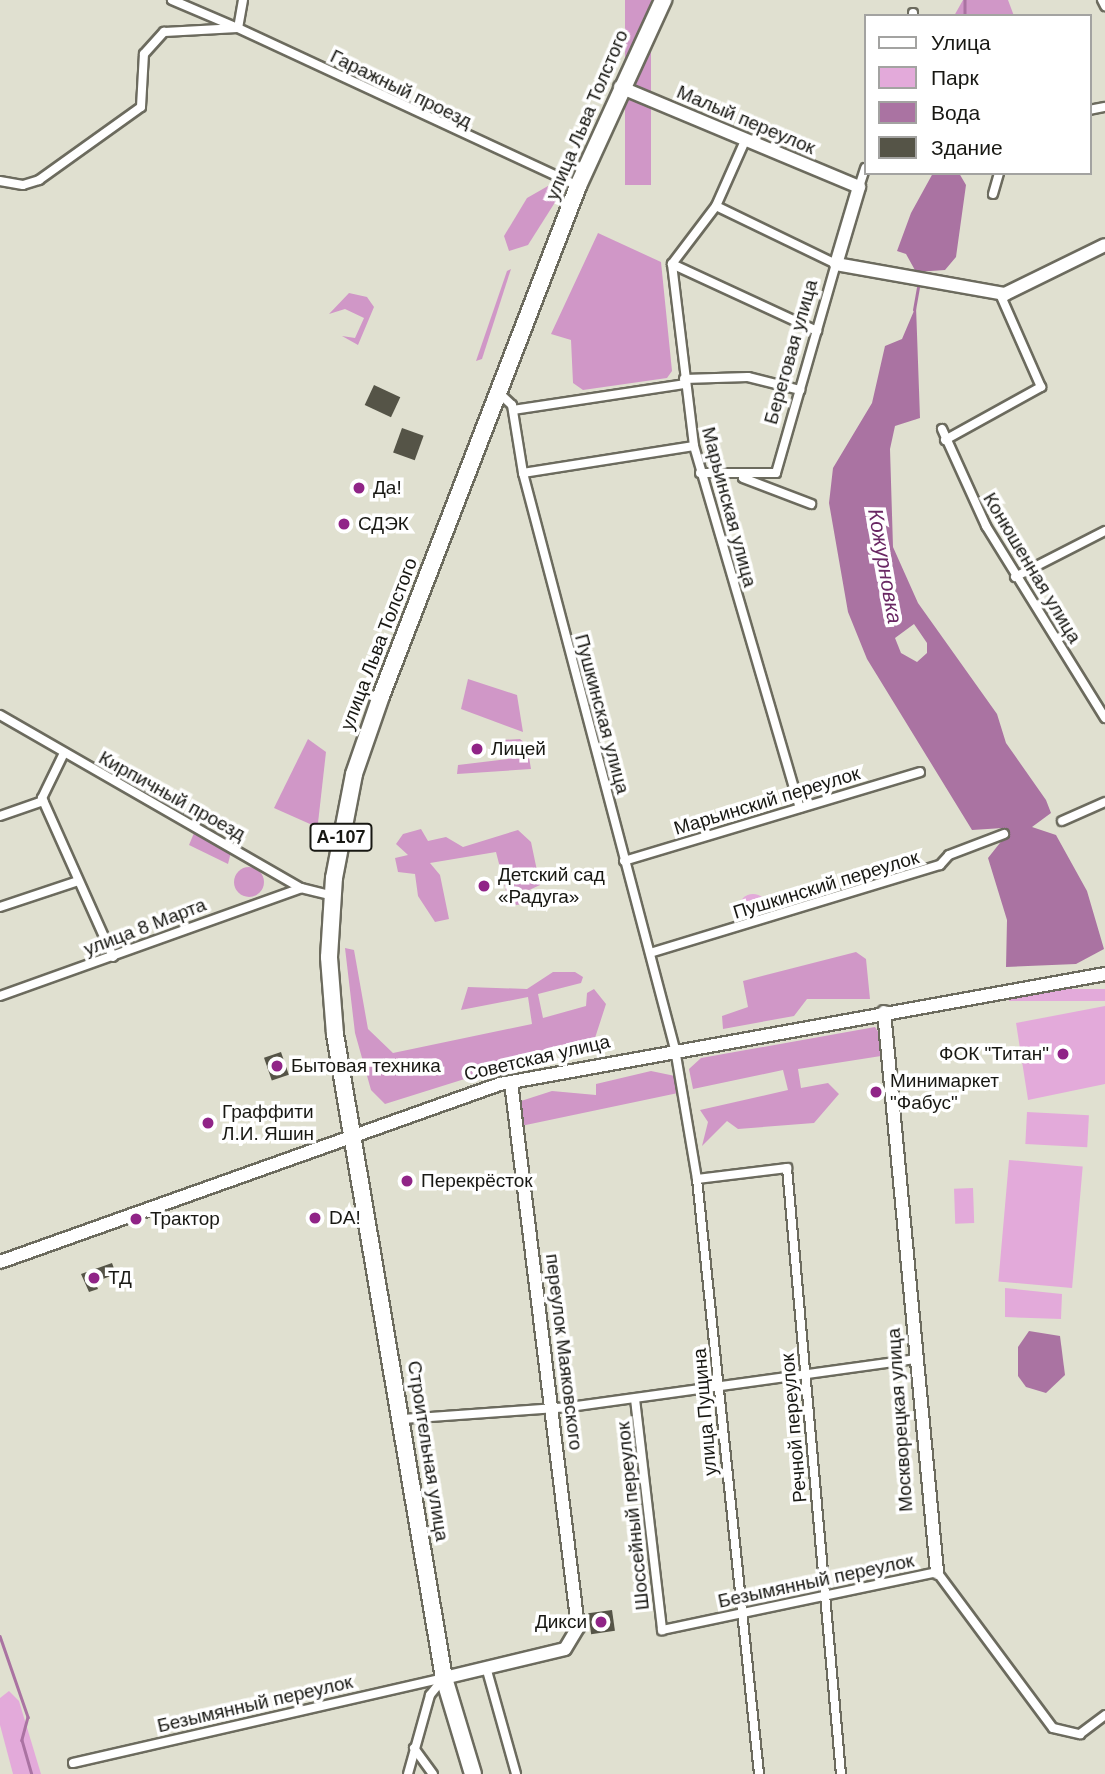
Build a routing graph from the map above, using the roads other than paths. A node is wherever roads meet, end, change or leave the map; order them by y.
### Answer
1 (172, 0) edge
2 (243, 0) edge
3 (663, 0) edge
4 (1102, 0) edge
5 (1105, 6) edge
6 (238, 28) junction
7 (620, 87) junction
8 (744, 143) junction
9 (864, 171) edge
10 (998, 175) edge
11 (0, 181) edge
12 (578, 186) junction
13 (859, 187) junction
14 (993, 194) dead end
15 (716, 206) junction
16 (1105, 245) edge
17 (673, 264) junction
18 (836, 264) junction
19 (1000, 294) junction
20 (817, 331) junction
21 (684, 382) junction
22 (800, 390) junction
23 (498, 392) junction
24 (513, 410) junction
25 (942, 429) dead end
26 (945, 440) junction
27 (694, 446) junction
28 (523, 473) junction
29 (700, 473) junction
30 (733, 476) junction
31 (811, 503) dead end
32 (1105, 531) edge
33 (1015, 577) junction
34 (4, 717) edge
35 (1105, 718) edge
36 (0, 726) edge
37 (63, 755) junction
38 (919, 772) dead end
39 (43, 802) junction
40 (1105, 802) edge
41 (800, 808) junction
42 (0, 816) edge
43 (1062, 821) dead end
44 (1004, 834) dead end
45 (624, 861) junction
46 (78, 881) junction
47 (301, 888) junction
48 (332, 896) junction
49 (0, 907) edge
50 (650, 953) junction
51 (113, 957) junction
52 (1105, 974) edge
53 (0, 996) edge
54 (884, 1012) junction
55 (675, 1049) junction
56 (511, 1082) junction
57 (351, 1132) junction
58 (697, 1179) junction
59 (0, 1262) edge
60 (915, 1359) junction
61 (804, 1371) junction
62 (718, 1385) junction
63 (635, 1399) junction
64 (552, 1409) junction
65 (403, 1419) junction
66 (937, 1572) junction
67 (824, 1592) junction
68 (740, 1612) junction
69 (662, 1630) joint
70 (486, 1667) junction
71 (443, 1678) junction
72 (1105, 1715) edge
73 (414, 1748) junction
74 (73, 1763) dead end
75 (408, 1774) edge
76 (433, 1774) edge
77 (473, 1774) edge
78 (516, 1774) edge
79 (759, 1774) edge
80 (842, 1774) edge

1 - 6 street, Гаражный проезд
2 - 6 street
3 - 7 highway, улица Льва Толстого / А-107
4 - 5 street
6 - 11 street
6 - 12 street, Гаражный проезд
7 - 8 street, Малый переулок
7 - 12 highway, улица Льва Толстого / А-107
8 - 13 street, Малый переулок
8 - 15 street
9 - 13 street, Береговая улица
10 - 14 street
12 - 23 highway, улица Льва Толстого / А-107
13 - 18 street, Береговая улица
15 - 17 street
15 - 18 street
16 - 19 street
17 - 20 street
17 - 21 street, Марьинская улица
18 - 19 street
18 - 20 street, Береговая улица
19 - 26 street
20 - 22 street, Береговая улица
21 - 22 street
21 - 24 street
21 - 27 street, Марьинская улица
22 - 30 street, Береговая улица
23 - 24 street
23 - 48 highway, улица Льва Толстого / А-107
24 - 28 street, Пушкинская улица
25 - 26 street, Конюшенная улица
26 - 33 street, Конюшенная улица
27 - 28 street
27 - 29 street, Марьинская улица
28 - 45 street, Пушкинская улица
29 - 30 street, Береговая улица
29 - 41 street, Марьинская улица
30 - 31 street
32 - 33 street
33 - 35 street, Конюшенная улица
34 - 36 street
34 - 37 street, Кирпичный проезд
37 - 39 street
37 - 47 street, Кирпичный проезд
38 - 41 street, Марьинский переулок
39 - 42 street
39 - 46 street
40 - 43 street
41 - 45 street, Марьинский переулок
44 - 50 street, Пушкинский переулок
45 - 50 street, Пушкинская улица
46 - 49 street
46 - 51 street
47 - 48 street, Кирпичный проезд
47 - 51 street, улица 8 Марта
48 - 57 highway, улица Льва Толстого / А-107
50 - 55 street, Пушкинская улица
51 - 53 street, улица 8 Марта
52 - 54 street, Советская улица
54 - 55 street, Советская улица
54 - 60 street, Москворецкая улица
55 - 56 street, Советская улица
55 - 58 street, улица Пущина
56 - 57 street, Советская улица
56 - 64 street, переулок Маяковского
57 - 59 street, Советская улица
57 - 65 highway, Строительная улица / А-107
58 - 61 street, Речной переулок
58 - 62 street, улица Пущина
60 - 61 street
60 - 66 street, Москворецкая улица
61 - 62 street
61 - 67 street, Речной переулок
62 - 63 street
62 - 68 street, улица Пущина
63 - 64 street
63 - 69 street, Шоссейный переулок
64 - 65 street
64 - 70 street, переулок Маяковского
65 - 71 highway, Строительная улица / А-107
66 - 67 street, Безымянный переулок
66 - 72 street
67 - 68 street, Безымянный переулок
67 - 80 street, Речной переулок
68 - 69 street, Безымянный переулок
68 - 79 street, улица Пущина
70 - 71 street
70 - 78 street
71 - 73 street
71 - 74 street, Безымянный переулок
71 - 77 highway, Строительная улица / А-107
73 - 75 street
73 - 76 street

